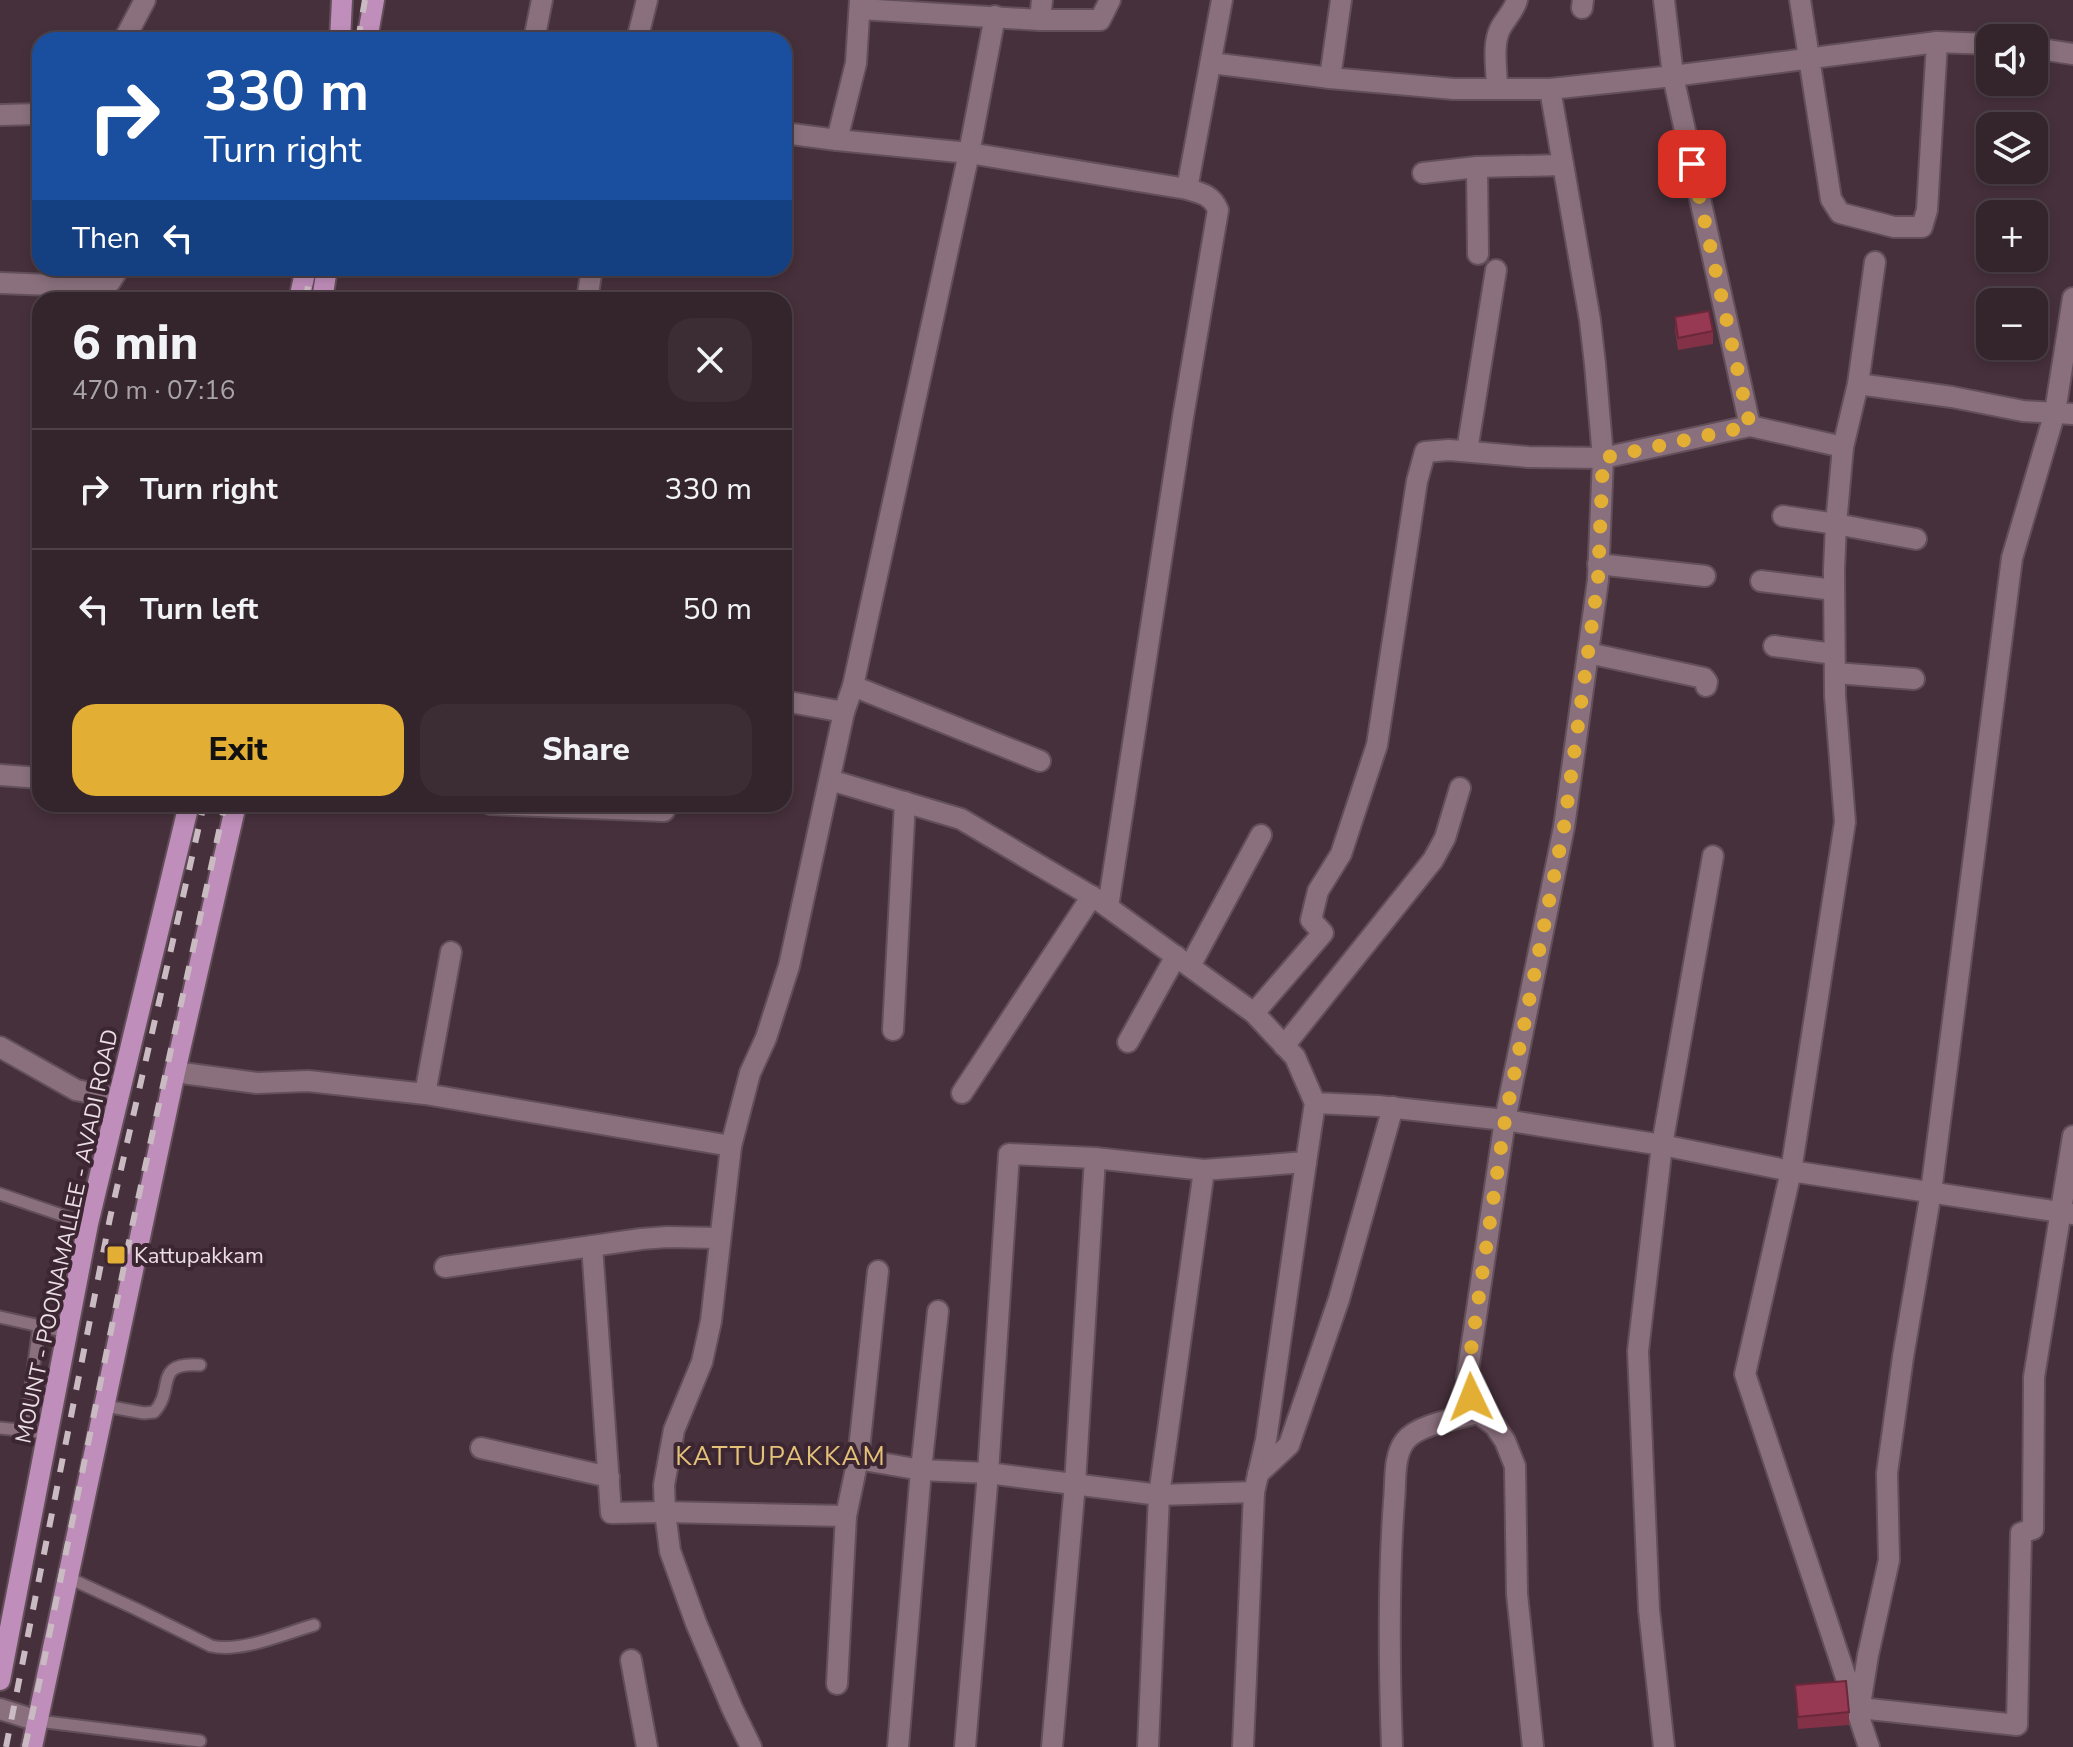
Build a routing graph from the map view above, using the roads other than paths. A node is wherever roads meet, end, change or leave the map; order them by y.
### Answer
1 (145, 0) edge
2 (342, 0) edge
3 (374, 0) edge
4 (542, 0) edge
5 (647, 0) edge
6 (1110, 0) edge
7 (1222, 0) edge
8 (1341, 0) edge
9 (1517, 0) edge
10 (1664, 0) edge
11 (1800, 0) edge
12 (860, 5) edge
13 (1041, 10) edge
14 (995, 16) junction
15 (128, 32) edge
16 (340, 32) edge
17 (368, 32) edge
18 (536, 32) edge
19 (639, 32) edge
20 (1937, 42) junction
21 (1976, 43) edge
22 (2048, 50) edge
23 (2073, 54) edge
24 (1810, 60) junction
25 (1211, 63) junction
26 (1673, 76) junction
27 (1330, 78) junction
28 (1497, 89) junction
29 (1550, 89) junction
30 (32, 114) edge
31 (0, 115) edge
32 (792, 134) edge
33 (837, 140) junction
34 (969, 153) junction
35 (1563, 165) junction
36 (1477, 167) junction
37 (1423, 173) dead end
38 (1187, 189) junction
39 (1478, 254) dead end
40 (1875, 262) dead end
41 (1496, 270) dead end
42 (114, 276) edge
43 (0, 283) edge
44 (2073, 298) edge
45 (1858, 384) junction
46 (2064, 413) edge
47 (1750, 426) junction
48 (1843, 447) junction
49 (1467, 451) junction
50 (1603, 458) junction
51 (1783, 516) dead end
52 (1836, 524) junction
53 (1916, 539) dead end
54 (1598, 564) junction
55 (1705, 576) dead end
56 (1761, 581) dead end
57 (1834, 590) junction
58 (1774, 646) dead end
59 (1588, 653) junction
60 (1834, 663) junction
61 (1914, 679) dead end
62 (853, 686) junction
63 (1706, 686) dead end
64 (792, 702) edge
65 (844, 712) junction
66 (1040, 761) dead end
67 (0, 775) edge
68 (32, 777) edge
69 (830, 780) junction
70 (1460, 788) dead end
71 (905, 802) junction
72 (187, 812) edge
73 (234, 812) edge
74 (1261, 835) dead end
75 (1713, 856) dead end
76 (1100, 902) junction
77 (451, 952) dead end
78 (1183, 961) junction
79 (1254, 1013) junction
80 (893, 1030) dead end
81 (1128, 1042) dead end
82 (1284, 1046) junction
83 (0, 1047) edge
84 (175, 1072) junction
85 (962, 1093) dead end
86 (425, 1094) junction
87 (117, 1098) junction
88 (1315, 1103) junction
89 (1393, 1107) junction
90 (1505, 1120) junction
91 (2073, 1136) edge
92 (1662, 1145) junction
93 (731, 1146) junction
94 (1095, 1158) junction
95 (1306, 1162) junction
96 (1204, 1170) junction
97 (1791, 1171) junction
98 (1931, 1192) junction
99 (0, 1194) edge
100 (2067, 1213) edge
101 (88, 1224) junction
102 (720, 1238) junction
103 (592, 1246) junction
104 (445, 1267) dead end
105 (878, 1271) dead end
106 (938, 1311) dead end
107 (0, 1317) edge
108 (39, 1326) junction
109 (67, 1332) junction
110 (200, 1365) dead end
111 (105, 1406) junction
112 (1478, 1413) junction
113 (0, 1428) edge
114 (25, 1431) junction
115 (48, 1433) junction
116 (481, 1448) dead end
117 (858, 1459) junction
118 (921, 1470) junction
119 (988, 1473) junction
120 (609, 1477) junction
121 (1075, 1483) junction
122 (1256, 1483) junction
123 (1159, 1495) junction
124 (665, 1512) junction
125 (846, 1516) junction
126 (69, 1578) junction
127 (314, 1625) dead end
128 (631, 1660) dead end
129 (0, 1680) edge
130 (837, 1684) dead end
131 (0, 1709) edge
132 (1859, 1712) junction
133 (38, 1721) junction
134 (200, 1741) dead end
135 (32, 1747) edge
136 (647, 1747) edge
137 (751, 1747) edge
138 (898, 1747) edge
139 (965, 1747) edge
140 (1052, 1747) edge
141 (1148, 1747) edge
142 (1243, 1747) edge
143 (1392, 1747) edge
144 (1533, 1747) edge
145 (1664, 1747) edge
146 (1869, 1747) edge

1 - 15 street
2 - 16 main road
3 - 17 main road
4 - 18 street
5 - 19 street
6 - 13 street
7 - 25 street
8 - 27 street
9 - 28 street
10 - 26 street
11 - 24 street
12 - 14 street
12 - 33 street
13 - 14 street
14 - 34 street
20 - 21 street
20 - 24 street
20 - 24 street
22 - 23 street
24 - 26 street
25 - 27 street
25 - 38 street
26 - 29 street
26 - 47 street
27 - 28 street
28 - 29 street
29 - 35 street
30 - 31 street
32 - 33 street
33 - 34 street
34 - 38 street
34 - 62 street
35 - 36 street
35 - 50 street
36 - 37 street
36 - 39 street
38 - 76 street
40 - 45 street
41 - 49 street
42 - 43 street
44 - 46 street
45 - 46 street
45 - 48 street
46 - 98 street
47 - 48 street
47 - 50 street
48 - 52 street
49 - 50 street
49 - 79 street
50 - 54 street
51 - 52 street
52 - 53 street
52 - 57 street
54 - 55 street
54 - 59 street
56 - 57 street
57 - 60 street
58 - 60 street
59 - 63 street
59 - 90 street
60 - 61 street
60 - 97 street
62 - 65 street
62 - 66 street
64 - 65 street
65 - 69 street
67 - 68 street
69 - 71 street
69 - 93 street
70 - 82 street
71 - 76 street
71 - 80 street
72 - 87 main road, MOUNT - POONAMALLEE - AVADI ROAD
73 - 84 main road
74 - 78 street
75 - 92 street
76 - 78 street
76 - 85 street
77 - 86 street
78 - 79 street
78 - 81 street
79 - 82 street
82 - 88 street
83 - 87 street
84 - 86 street
84 - 111 main road
86 - 93 street
87 - 101 main road, MOUNT - POONAMALLEE - AVADI ROAD
88 - 89 street
88 - 95 street
89 - 90 street
89 - 122 street
90 - 92 street
90 - 112 street
91 - 100 street
92 - 97 street
92 - 145 street
93 - 102 street
94 - 96 street
94 - 119 street
94 - 121 street
95 - 96 street
95 - 122 street
96 - 123 street
97 - 98 street
97 - 132 street
98 - 100 street
98 - 132 street
99 - 101 lane
100 - 132 street
101 - 109 main road, MOUNT - POONAMALLEE - AVADI ROAD
102 - 103 street
102 - 124 street
103 - 104 street
103 - 120 street
105 - 117 street
106 - 118 street
107 - 108 lane
108 - 109 lane
108 - 114 lane
109 - 115 main road, MOUNT - POONAMALLEE - AVADI ROAD
110 - 111 lane
111 - 126 main road
112 - 143 street
112 - 144 street
113 - 114 lane
114 - 115 lane
115 - 129 main road, MOUNT - POONAMALLEE - AVADI ROAD
116 - 120 street
117 - 118 street
117 - 125 street
118 - 119 street
118 - 138 street
119 - 121 street
119 - 139 street
120 - 124 street
121 - 123 street
121 - 140 street
122 - 123 street
122 - 142 street
123 - 141 street
124 - 125 street
124 - 137 street
125 - 130 street
126 - 127 lane
126 - 133 main road
128 - 136 street
131 - 133 street
132 - 146 street
133 - 134 lane
133 - 135 main road

